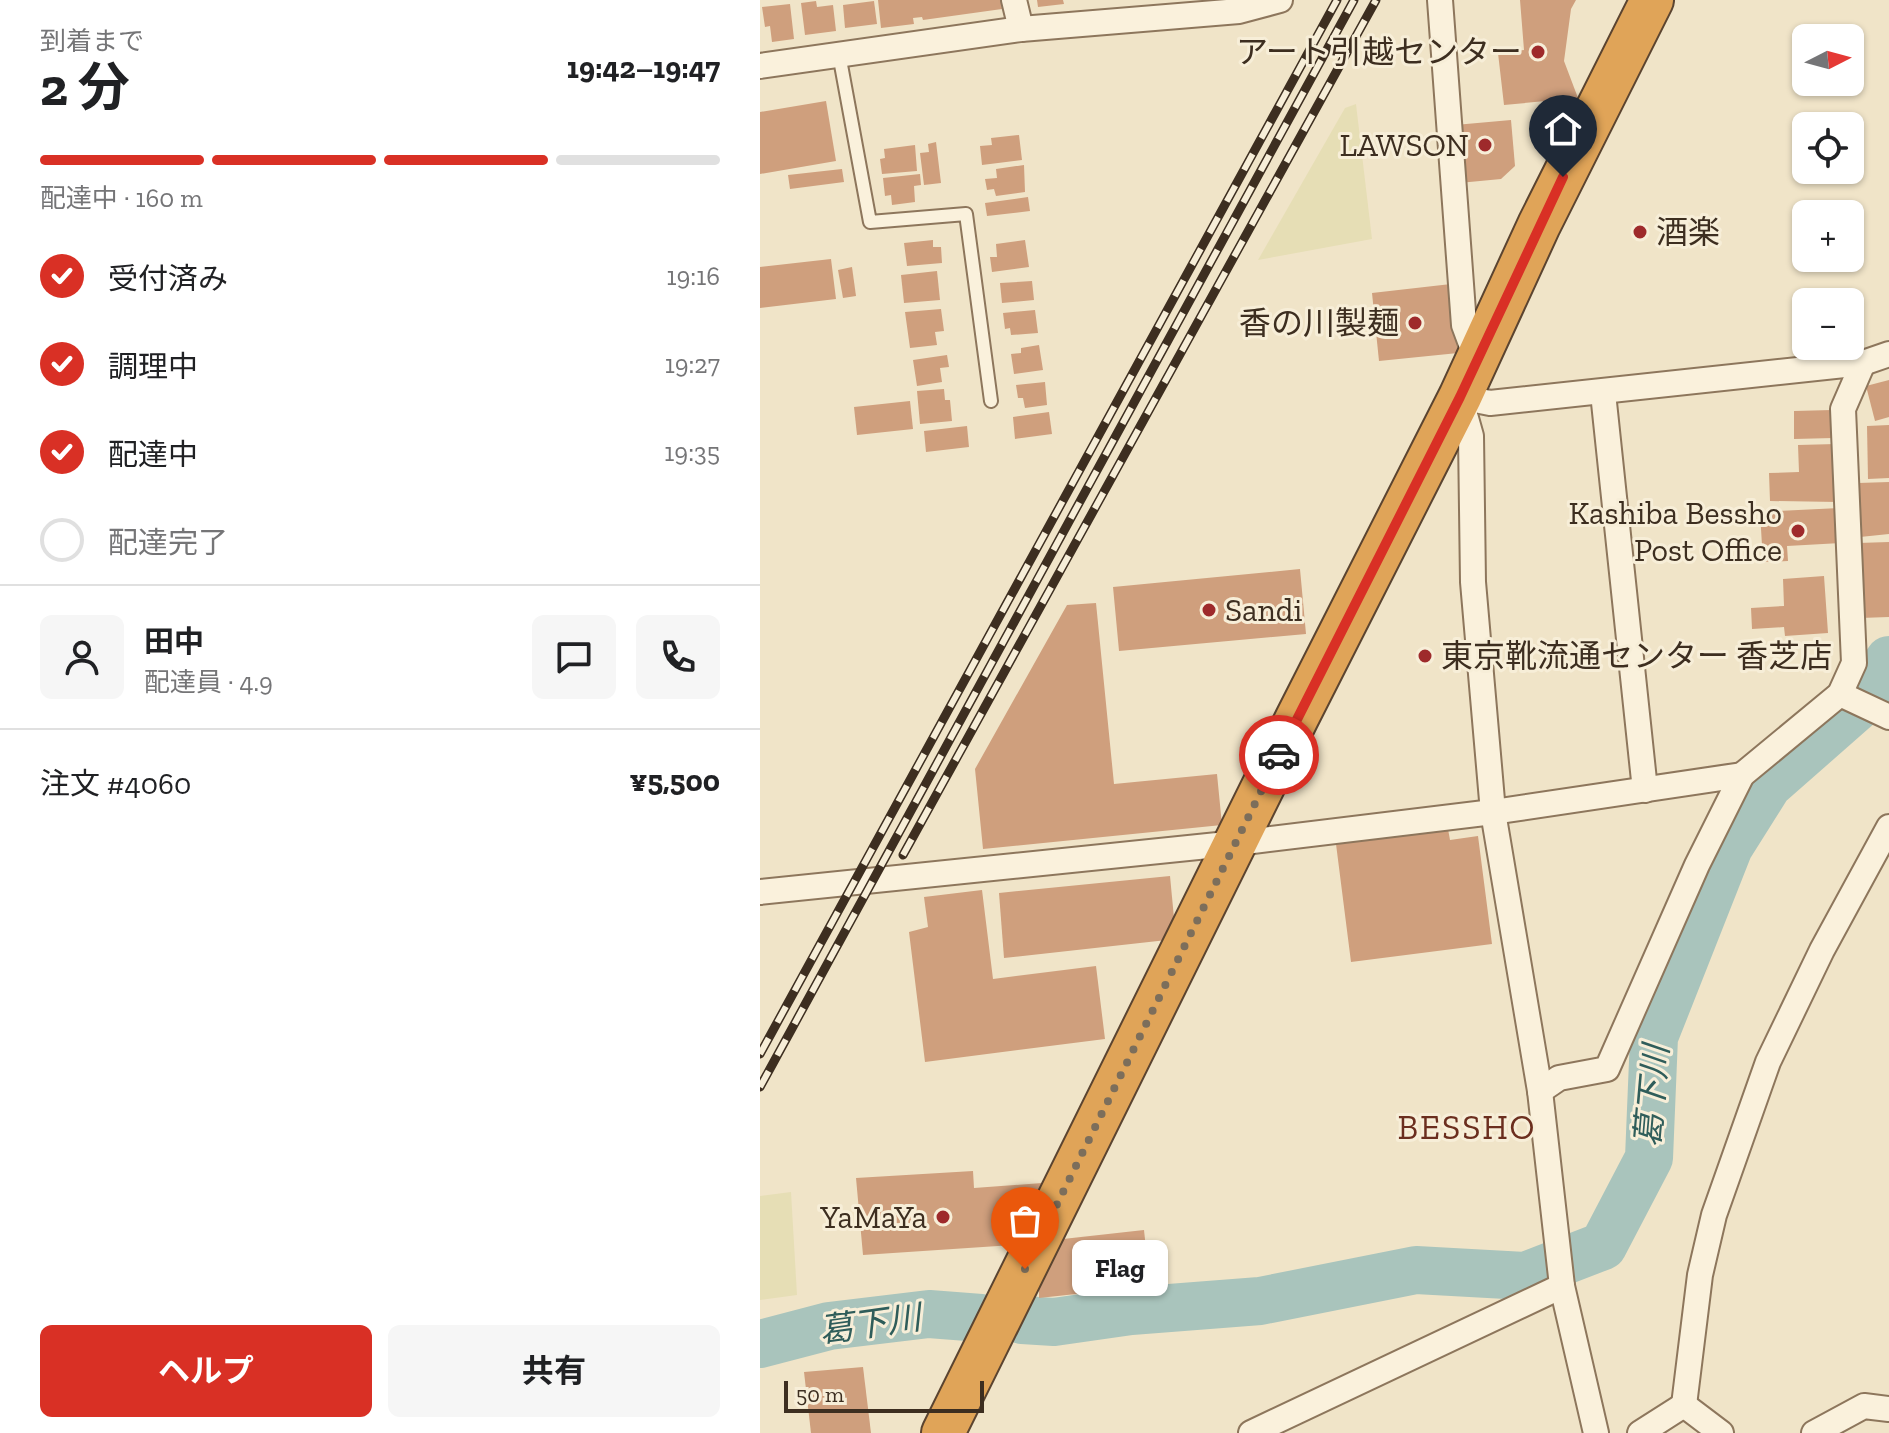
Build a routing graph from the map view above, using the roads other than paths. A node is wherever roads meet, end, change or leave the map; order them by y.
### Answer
1 (1014, 0) edge
2 (1280, 0) edge
3 (1440, 0) edge
4 (1652, 0) edge
5 (1021, 29) junction
6 (839, 54) junction
7 (760, 66) edge
8 (1889, 354) edge
9 (1477, 360) junction
10 (1863, 363) junction
11 (1603, 393) junction
12 (1460, 397) junction
13 (991, 401) dead end
14 (1840, 694) junction
15 (1889, 716) edge
16 (1742, 775) junction
17 (1645, 790) junction
18 (1493, 812) junction
19 (1889, 827) edge
20 (1237, 843) junction
21 (760, 892) edge
22 (1540, 1091) junction
23 (1562, 1286) junction
24 (1684, 1405) junction
25 (1889, 1409) edge
26 (943, 1433) edge
27 (1251, 1433) edge
28 (1596, 1433) edge
29 (1640, 1433) edge
30 (1721, 1433) edge
31 (1814, 1433) edge

1 - 5 street
2 - 5 street
3 - 9 street
4 - 9 highway
5 - 6 street
6 - 7 street
6 - 13 lane
8 - 10 street
9 - 12 highway
10 - 11 street
10 - 14 street
11 - 12 street
11 - 17 street
12 - 18 street
12 - 20 highway
14 - 15 street
14 - 16 street
16 - 17 street
16 - 22 street
17 - 18 street
18 - 20 street
18 - 22 street
19 - 24 street
20 - 21 street
20 - 26 highway
22 - 23 street
23 - 27 street
23 - 28 street
24 - 29 street
24 - 30 street
25 - 31 street

